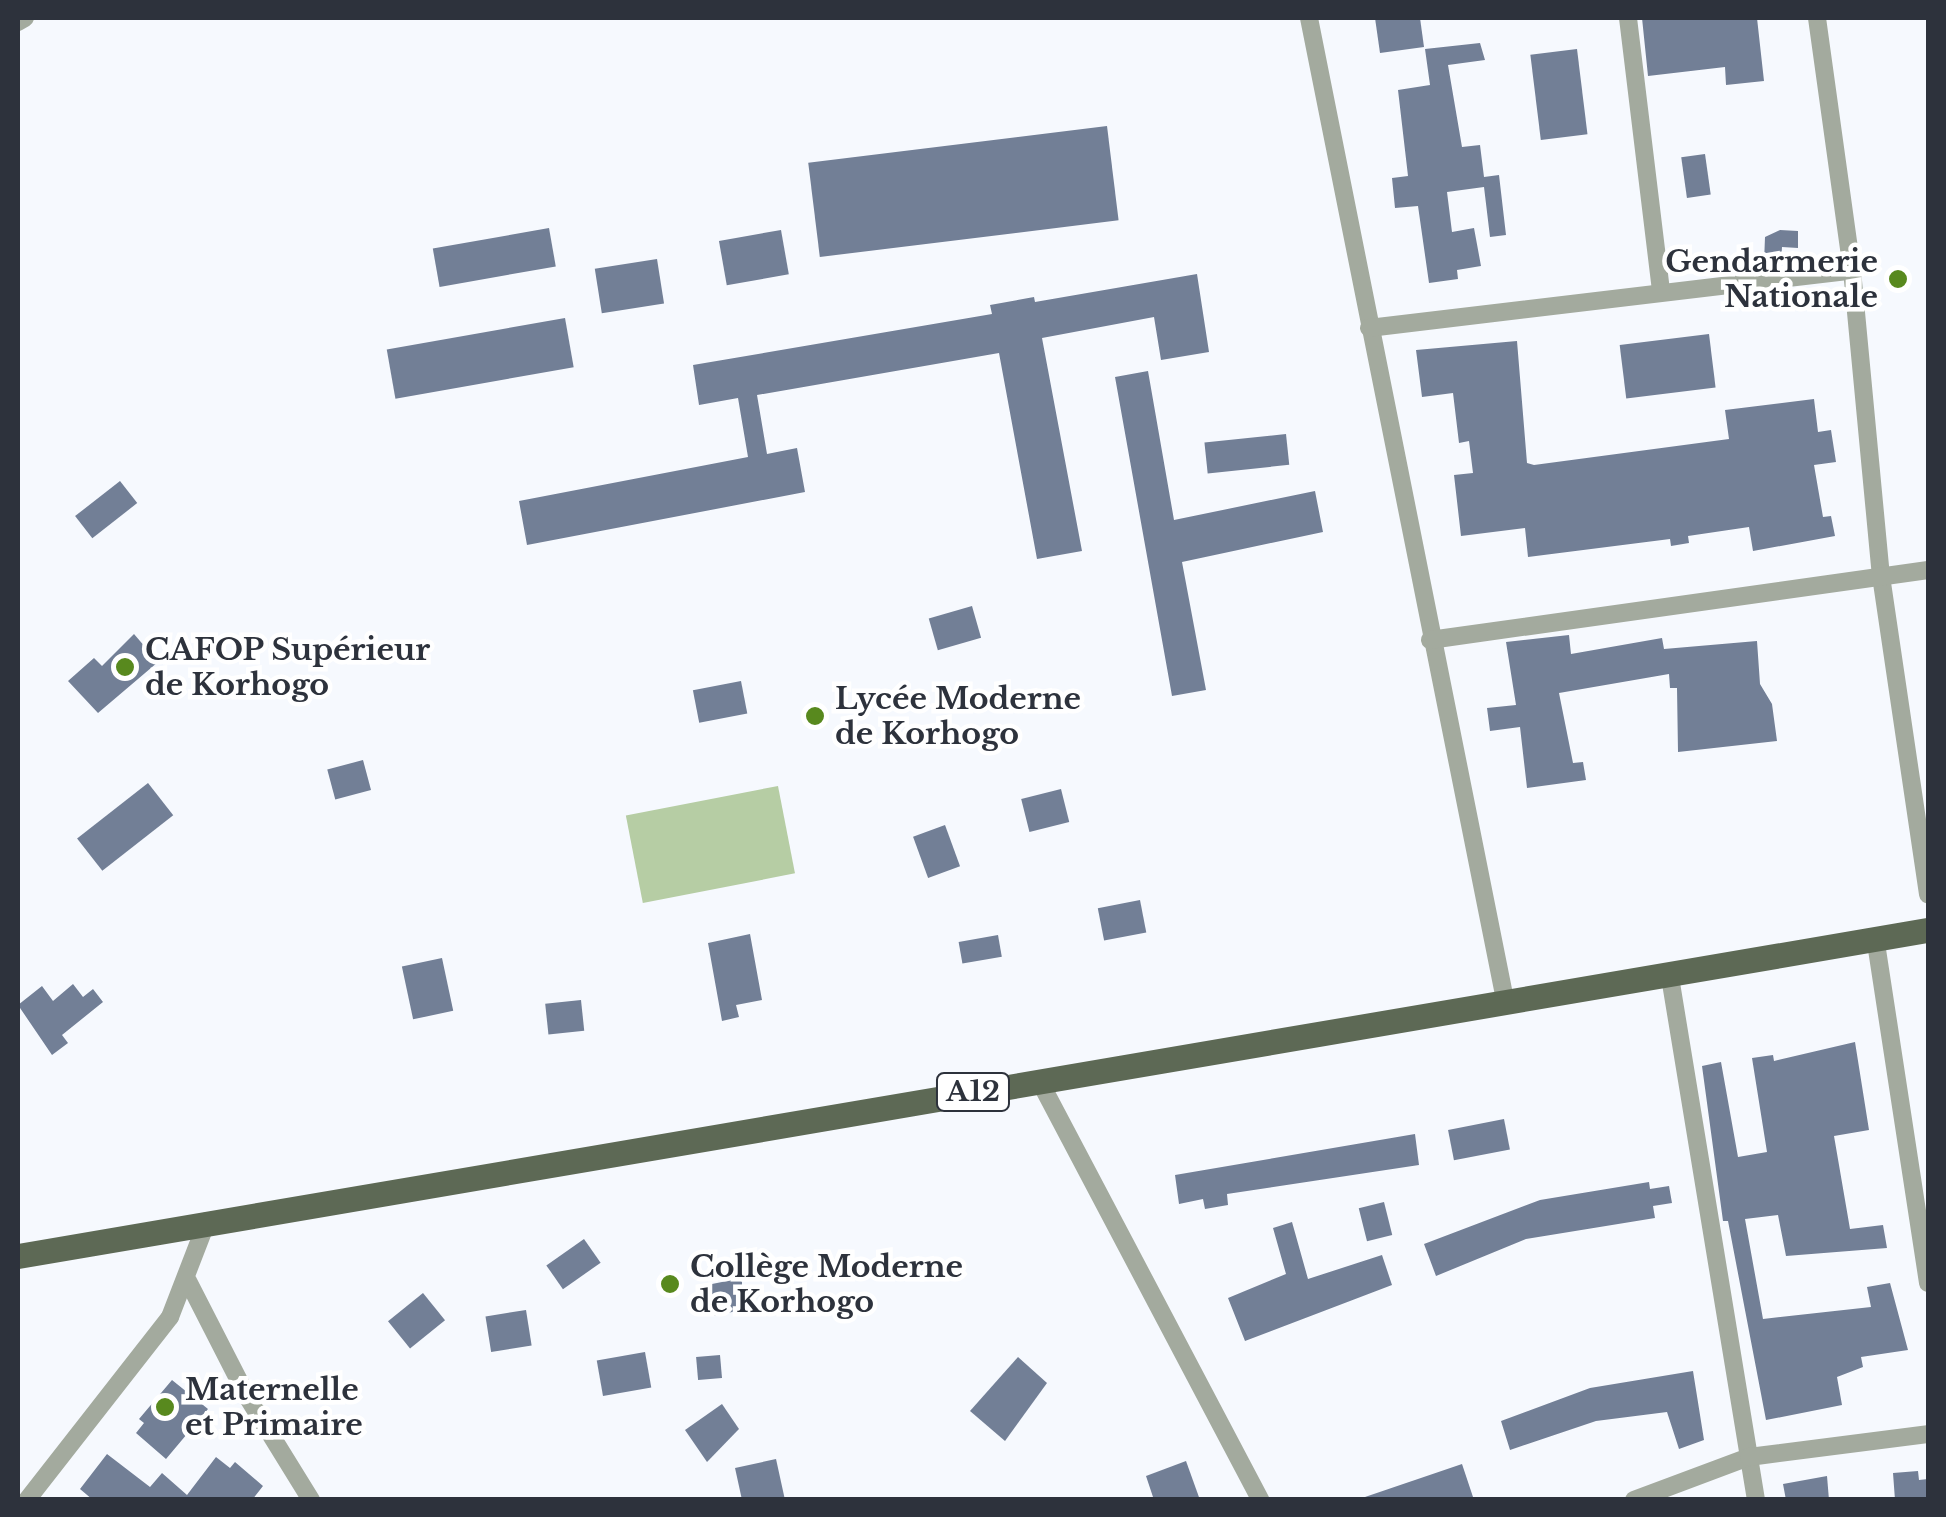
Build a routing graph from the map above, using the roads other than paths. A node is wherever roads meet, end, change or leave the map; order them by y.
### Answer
1 (25, 18) edge
2 (1309, 18) edge
3 (1628, 18) edge
4 (1817, 18) edge
5 (18, 22) edge
6 (1852, 270) junction
7 (1661, 290) junction
8 (1369, 328) junction
9 (1928, 570) edge
10 (1881, 576) junction
11 (1430, 640) junction
12 (1928, 895) edge
13 (1928, 930) edge
14 (1876, 943) junction
15 (1670, 977) junction
16 (1506, 1005) junction
17 (1039, 1080) junction
18 (208, 1222) junction
19 (18, 1256) edge
20 (188, 1281) junction
21 (1928, 1282) edge
22 (1928, 1434) edge
23 (1749, 1457) junction
24 (25, 1497) edge
25 (311, 1500) edge
26 (1260, 1500) edge
27 (1634, 1500) edge
28 (1756, 1500) edge

1 - 5 street
2 - 8 street
3 - 7 street
4 - 6 street
6 - 7 street
6 - 10 street
7 - 8 street
8 - 11 street
9 - 10 street
10 - 11 street
10 - 12 street
11 - 16 street
13 - 14 main road, A12
14 - 15 main road, A12
14 - 21 street
15 - 16 main road, A12
15 - 23 street
16 - 17 main road, A12
17 - 18 main road, A12
17 - 26 street
18 - 19 main road, A12
18 - 20 street
20 - 24 street
20 - 25 street
22 - 23 street
23 - 27 street
23 - 28 street

